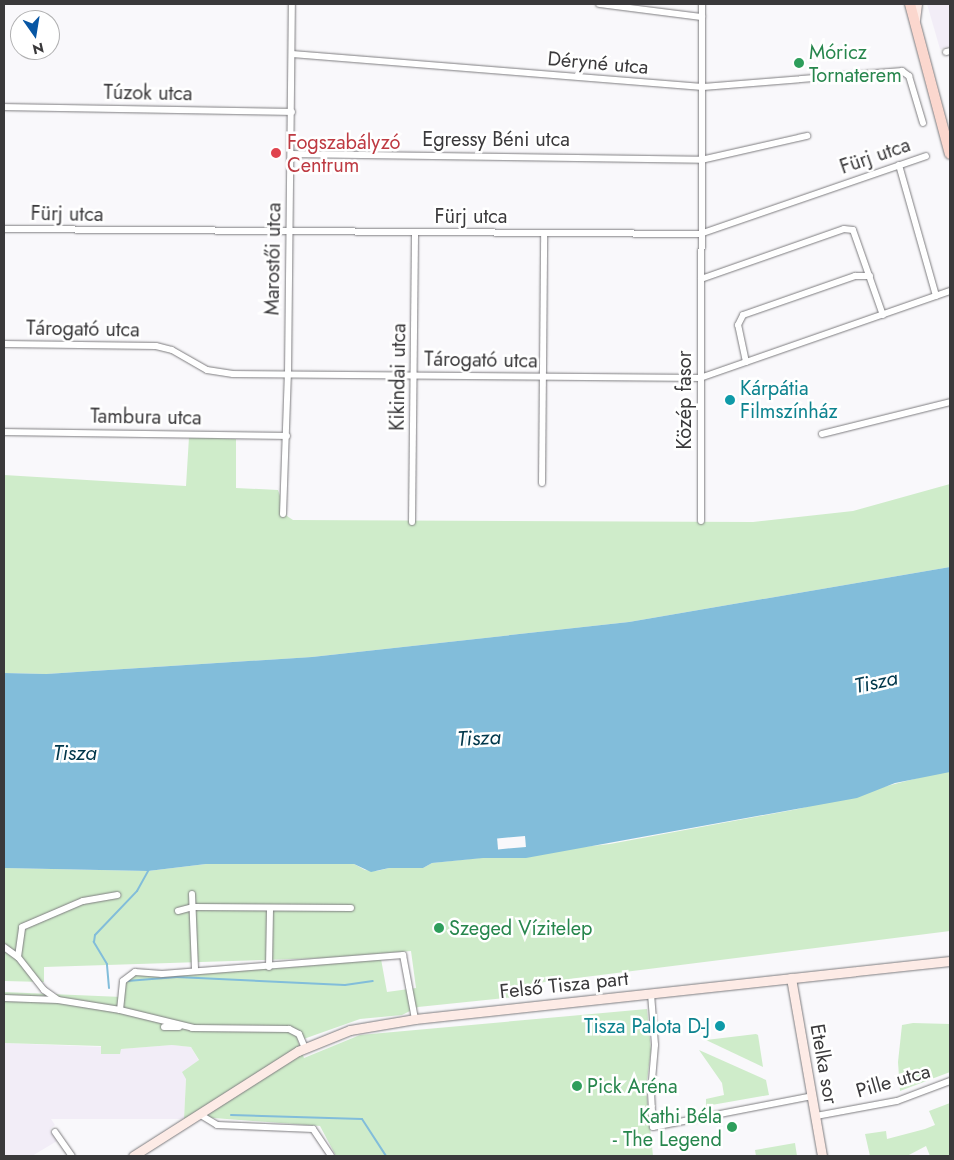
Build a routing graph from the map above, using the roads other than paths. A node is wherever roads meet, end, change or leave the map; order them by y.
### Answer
1 (292, 4) edge
2 (599, 4) edge
3 (702, 4) edge
4 (905, 4) edge
5 (910, 4) edge
6 (917, 4) edge
7 (702, 17) junction
8 (914, 20) junction
9 (292, 54) junction
10 (703, 87) junction
11 (4, 107) edge
12 (292, 112) junction
13 (923, 123) dead end
14 (807, 136) dead end
15 (291, 154) junction
16 (950, 154) edge
17 (926, 156) dead end
18 (701, 160) junction
19 (899, 166) junction
20 (4, 229) edge
21 (289, 231) junction
22 (416, 232) junction
23 (544, 233) junction
24 (700, 234) junction
25 (870, 276) junction
26 (701, 279) junction
27 (950, 292) edge
28 (936, 296) junction
29 (882, 315) junction
30 (4, 344) edge
31 (746, 362) junction
32 (288, 374) junction
33 (414, 376) junction
34 (542, 377) junction
35 (700, 378) junction
36 (950, 402) edge
37 (4, 432) edge
38 (822, 434) dead end
39 (287, 436) junction
40 (542, 483) dead end
41 (283, 514) dead end
42 (701, 521) dead end
43 (412, 522) dead end
44 (192, 894) dead end
45 (117, 895) dead end
46 (193, 907) junction
47 (270, 908) junction
48 (351, 908) dead end
49 (178, 911) dead end
50 (4, 946) edge
51 (18, 957) junction
52 (950, 961) edge
53 (269, 967) junction
54 (195, 970) junction
55 (790, 978) junction
56 (651, 994) junction
57 (4, 998) edge
58 (58, 1000) junction
59 (120, 1010) junction
60 (415, 1019) junction
61 (164, 1027) dead end
62 (194, 1028) junction
63 (304, 1048) junction
64 (950, 1081) edge
65 (812, 1096) junction
66 (200, 1113) junction
67 (816, 1116) junction
68 (55, 1132) dead end
69 (72, 1156) edge
70 (133, 1156) edge
71 (331, 1156) edge
72 (822, 1156) edge

1 - 9 street, Marostői utca
2 - 7 street
3 - 7 street, Közép fasor
4 - 8 main road
5 - 8 main road
6 - 8 main road
7 - 10 street, Közép fasor
8 - 16 main road
9 - 10 street, Déryné utca
9 - 12 street, Marostői utca
10 - 13 street, Déryné utca
10 - 18 street, Közép fasor
11 - 12 street, Túzok utca
12 - 15 street, Marostői utca
14 - 18 street
15 - 18 street, Egressy Béni utca
15 - 21 street, Marostői utca
17 - 19 street, Fürj utca
18 - 24 street, Közép fasor
19 - 24 street, Fürj utca
19 - 28 street
20 - 21 street, Fürj utca
21 - 22 street, Fürj utca
21 - 32 street, Marostői utca
22 - 23 street, Fürj utca
22 - 33 street, Kikindai utca
23 - 24 street, Fürj utca
23 - 34 street
24 - 26 street, Közép fasor
25 - 26 street
25 - 29 street
25 - 31 street
26 - 35 street, Közép fasor
27 - 28 street, Tárogató utca
28 - 29 street, Tárogató utca
29 - 31 street, Tárogató utca
30 - 32 street, Tárogató utca
31 - 35 street, Tárogató utca
32 - 33 street, Tárogató utca
32 - 39 street, Marostői utca
33 - 34 street, Tárogató utca
33 - 43 street, Kikindai utca
34 - 35 street, Tárogató utca
34 - 40 street
35 - 42 street, Közép fasor
36 - 38 street
37 - 39 street, Tambura utca
39 - 41 street, Marostői utca
44 - 46 street
45 - 51 street
46 - 47 street
46 - 49 street
46 - 54 street
47 - 48 street
47 - 53 street
50 - 51 street
51 - 58 street
52 - 55 main road, Felső Tisza part
53 - 54 street
53 - 60 street
54 - 59 street
55 - 56 main road, Felső Tisza part
55 - 65 main road, Etelka sor
56 - 60 main road, Felső Tisza part
56 - 65 street
57 - 58 street
58 - 59 street
59 - 62 street
60 - 63 main road, Felső Tisza part
61 - 62 street
62 - 63 street
63 - 66 main road, Felső Tisza part
64 - 67 street, Pille utca
65 - 67 main road, Etelka sor
66 - 70 main road, Felső Tisza part
66 - 71 street
67 - 72 main road, Etelka sor
68 - 69 street

